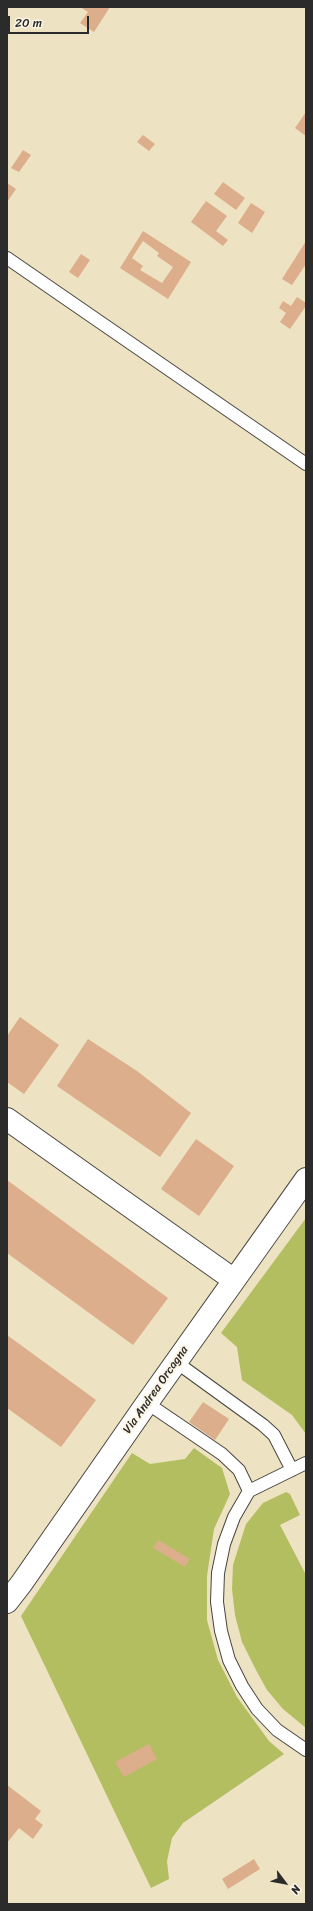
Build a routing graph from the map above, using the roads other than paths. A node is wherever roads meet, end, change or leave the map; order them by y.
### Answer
1 (7, 258) edge
2 (306, 464) edge
3 (7, 1119) edge
4 (306, 1179) edge
5 (234, 1280) junction
6 (176, 1362) junction
7 (147, 1403) junction
8 (306, 1463) edge
9 (292, 1470) junction
10 (249, 1491) junction
11 (14, 1579) edge
12 (7, 1602) edge
13 (306, 1750) edge

1 - 2 lane
3 - 5 street
4 - 5 street, Via Andrea Orcagna
5 - 6 street, Via Andrea Orcagna
6 - 7 street, Via Andrea Orcagna
6 - 9 lane
7 - 10 lane
7 - 11 street, Via Andrea Orcagna
8 - 9 lane
9 - 10 lane
10 - 13 lane
11 - 12 street, Via Andrea Orcagna

